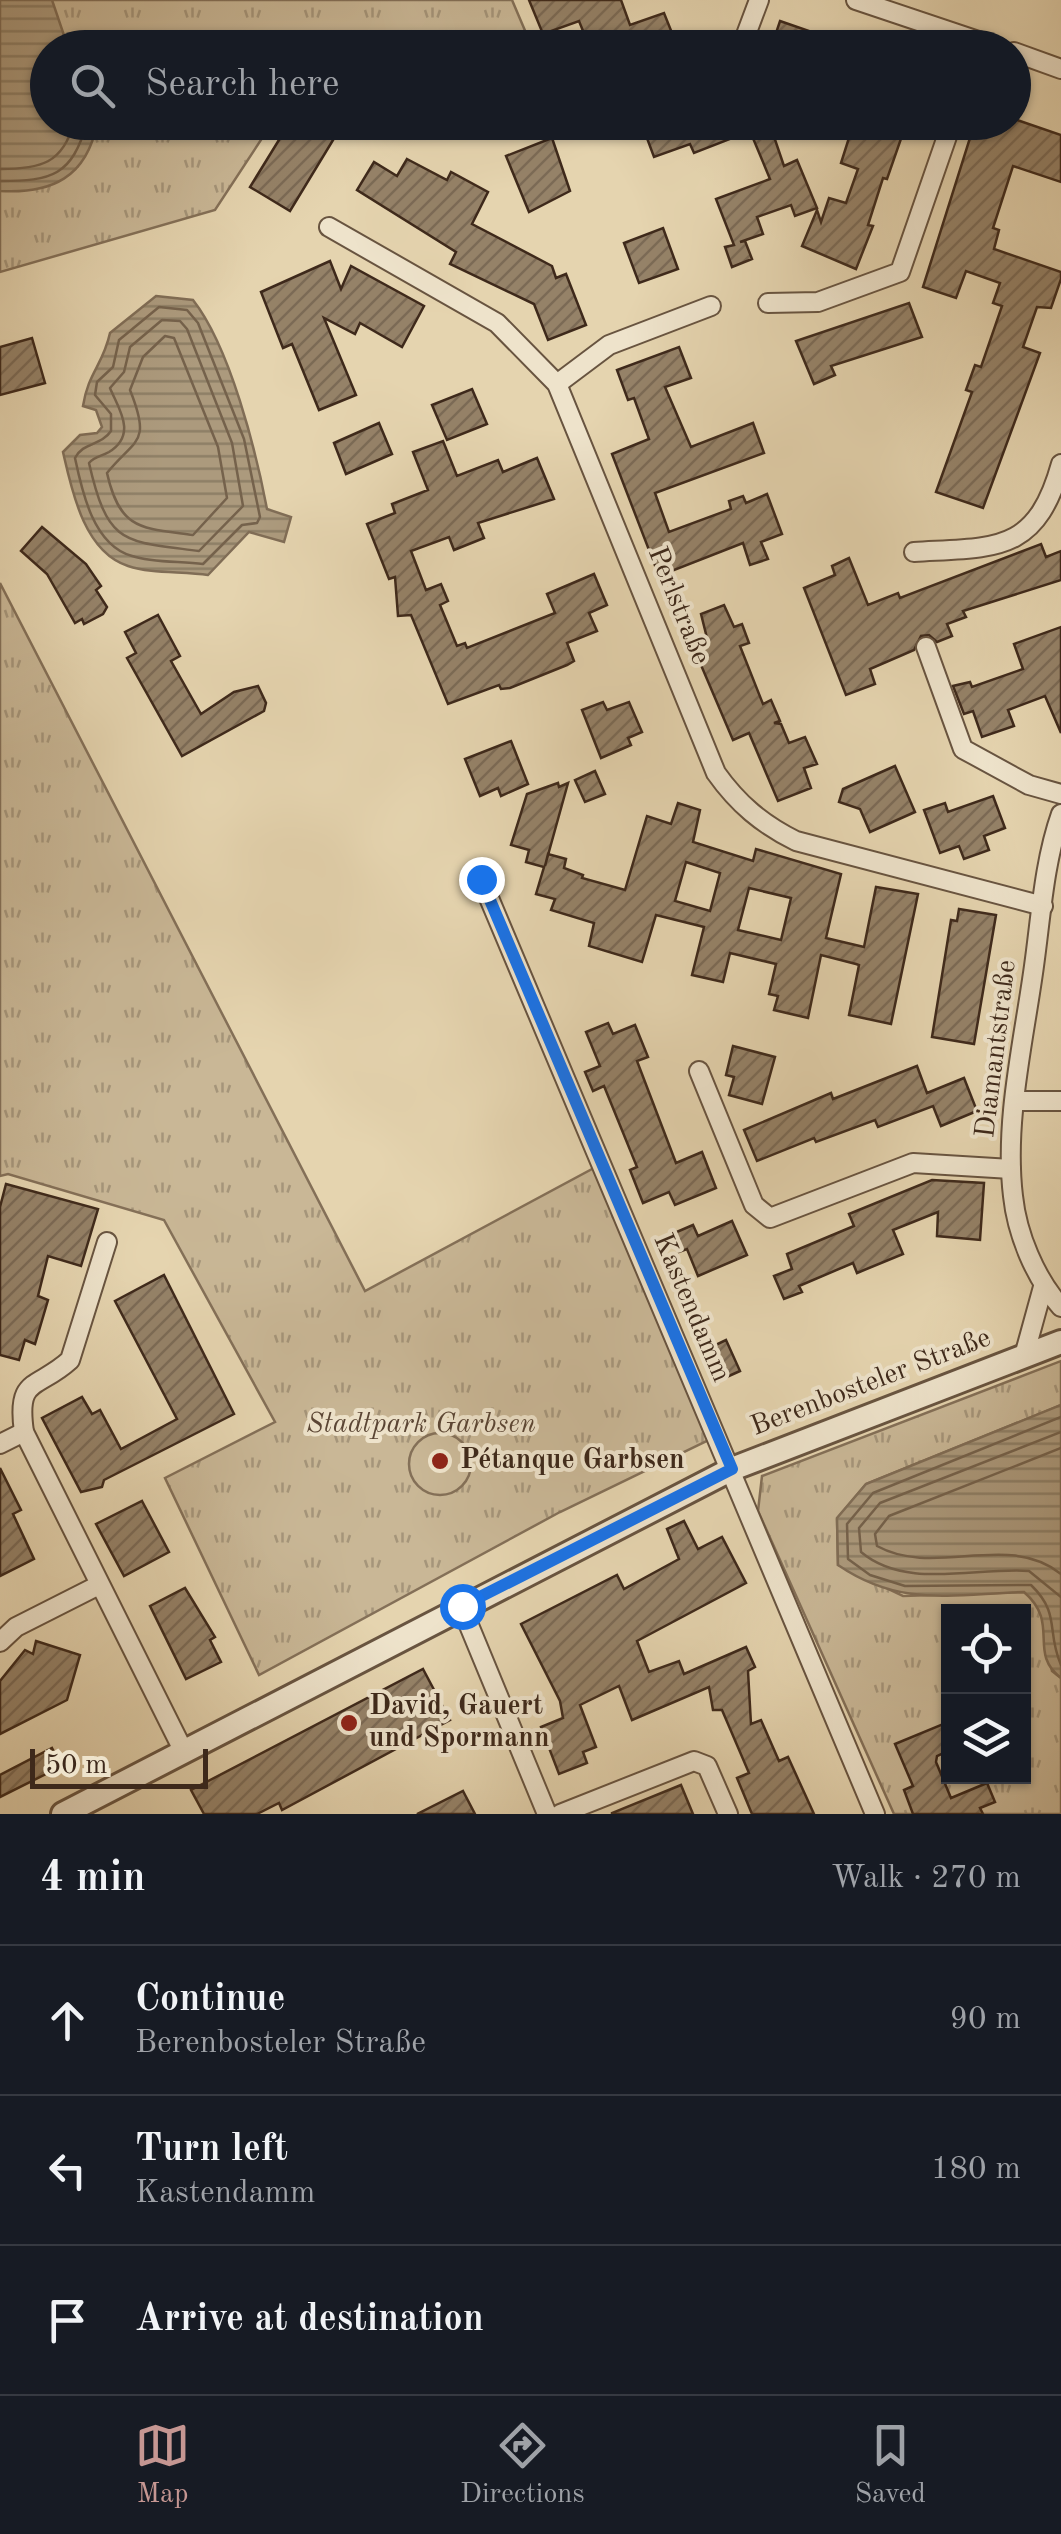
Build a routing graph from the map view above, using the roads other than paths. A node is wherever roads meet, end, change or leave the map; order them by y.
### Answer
1 (759, 0) edge
2 (856, 0) edge
3 (748, 30) edge
4 (940, 30) edge
5 (1031, 58) edge
6 (1061, 69) edge
7 (946, 140) edge
8 (329, 227) dead end
9 (768, 303) dead end
10 (711, 306) dead end
11 (557, 384) junction
12 (1061, 464) edge
13 (914, 552) dead end
14 (926, 647) dead end
15 (1061, 794) edge
16 (1061, 814) edge
17 (481, 879) dead end
18 (1043, 906) junction
19 (698, 1071) dead end
20 (1016, 1101) junction
21 (1061, 1101) edge
22 (1011, 1169) junction
23 (106, 1242) dead end
24 (1043, 1286) junction
25 (1061, 1307) edge
26 (1061, 1342) edge
27 (1024, 1356) junction
28 (24, 1432) junction
29 (0, 1444) edge
30 (732, 1469) junction
31 (100, 1585) junction
32 (462, 1606) junction
33 (0, 1642) edge
34 (184, 1750) junction
35 (63, 1814) edge
36 (547, 1814) edge
37 (560, 1814) edge
38 (728, 1814) edge
39 (875, 1814) edge

1 - 3 street
2 - 4 street
5 - 6 street
7 - 9 street
8 - 11 street, Perlstraße
10 - 11 street
11 - 18 street, Perlstraße
12 - 13 street
14 - 15 street
16 - 18 street, Diamantstraße
17 - 30 street, Kastendamm
18 - 20 street, Diamantstraße
19 - 22 street
20 - 21 street
20 - 22 street, Diamantstraße
22 - 24 street, Diamantstraße
23 - 28 street
24 - 25 street, Diamantstraße
24 - 27 street
26 - 27 street, Berenbosteler Straße
27 - 30 street, Berenbosteler Straße
28 - 29 street
28 - 31 street
30 - 32 street, Berenbosteler Straße
30 - 39 street, Kastendamm
31 - 33 street
31 - 34 street
32 - 34 street, Berenbosteler Straße
32 - 36 street
34 - 35 street, Berenbosteler Straße
37 - 38 street

